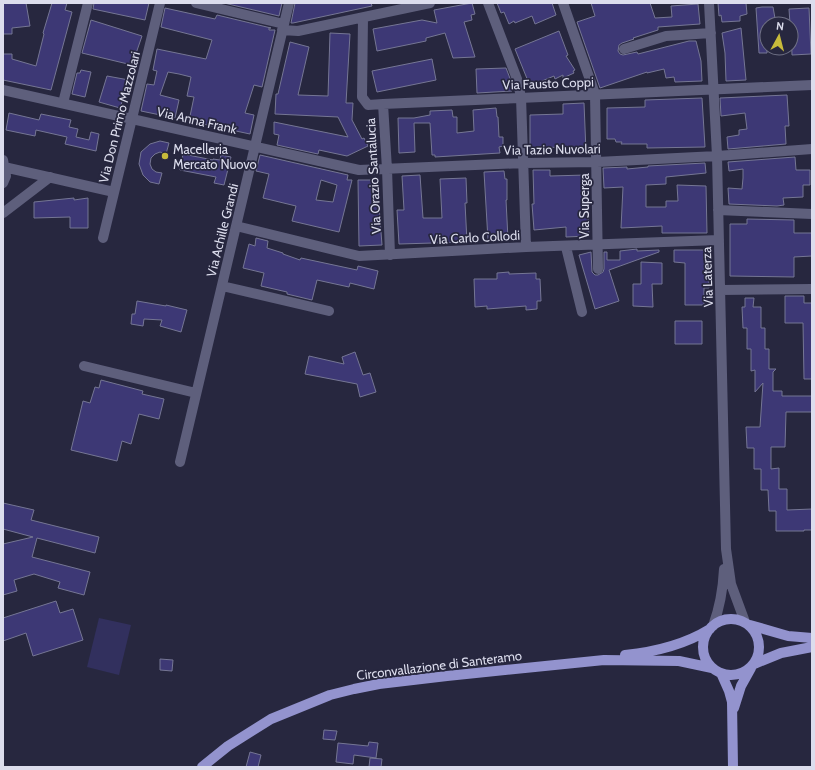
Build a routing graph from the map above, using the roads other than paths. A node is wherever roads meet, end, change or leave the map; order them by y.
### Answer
1 (88, 3) edge
2 (160, 3) edge
3 (196, 3) edge
4 (289, 3) edge
5 (430, 3) edge
6 (488, 3) edge
7 (563, 3) edge
8 (709, 3) edge
9 (363, 18) junction
10 (283, 27) junction
11 (711, 33) junction
12 (624, 49) dead end
13 (812, 85) edge
14 (714, 89) junction
15 (3, 90) edge
16 (595, 94) junction
17 (521, 97) junction
18 (63, 103) junction
19 (383, 104) junction
20 (131, 119) junction
21 (255, 146) junction
22 (812, 149) edge
23 (717, 156) junction
24 (597, 162) junction
25 (4, 163) edge
26 (524, 163) junction
27 (387, 169) junction
28 (50, 177) junction
29 (3, 183) edge
30 (114, 192) junction
31 (718, 210) junction
32 (3, 212) edge
33 (812, 214) edge
34 (236, 226) junction
35 (103, 238) dead end
36 (719, 240) junction
37 (597, 245) junction
38 (526, 247) junction
39 (566, 247) junction
40 (390, 255) junction
41 (598, 269) dead end
42 (222, 286) junction
43 (812, 289) edge
44 (721, 290) junction
45 (329, 311) dead end
46 (582, 312) dead end
47 (84, 366) dead end
48 (196, 393) junction
49 (180, 462) dead end
50 (726, 549) junction
51 (747, 623) junction
52 (711, 627) junction
53 (812, 638) edge
54 (812, 647) edge
55 (604, 660) junction
56 (753, 666) junction
57 (716, 670) junction
58 (732, 716) junction
59 (202, 767) edge
60 (733, 767) edge

1 - 18 street
2 - 20 street, Via Don Primo Mazzolari
3 - 10 street
4 - 10 street, Via Achille Grandi
5 - 9 street
6 - 17 street
7 - 16 street, Via Superga
8 - 11 street, Via Laterza
9 - 10 street
9 - 19 street, Via Orazio Santalucia
10 - 21 street, Via Achille Grandi
11 - 12 street
11 - 14 street, Via Laterza
13 - 14 street, Via Fausto Coppi
14 - 16 street, Via Fausto Coppi
14 - 23 street, Via Laterza
15 - 18 street, Via Anna Frank
16 - 17 street, Via Fausto Coppi
16 - 24 street, Via Superga
17 - 19 street, Via Fausto Coppi
17 - 26 street
18 - 20 street, Via Anna Frank
19 - 27 street, Via Orazio Santalucia
20 - 21 street, Via Anna Frank
20 - 30 street, Via Don Primo Mazzolari
21 - 27 street, Via Anna Frank
21 - 34 street, Via Achille Grandi
22 - 23 street, Via Tazio Nuvolari
23 - 24 street, Via Tazio Nuvolari
23 - 31 street, Via Laterza
24 - 26 street, Via Tazio Nuvolari
24 - 37 street, Via Superga
25 - 28 street
25 - 29 street
26 - 27 street, Via Tazio Nuvolari
26 - 38 street
27 - 40 street, Via Orazio Santalucia
28 - 30 street
28 - 32 street
30 - 35 street, Via Don Primo Mazzolari
31 - 33 street
31 - 36 street, Via Laterza
34 - 40 street, Via Carlo Collodi
34 - 42 street, Via Achille Grandi
36 - 37 street, Via Carlo Collodi
36 - 44 street, Via Laterza
37 - 39 street, Via Carlo Collodi
37 - 41 street, Via Superga
38 - 39 street, Via Carlo Collodi
38 - 40 street, Via Carlo Collodi
39 - 46 street
42 - 45 street
42 - 48 street, Via Achille Grandi
43 - 44 street
44 - 50 street, Via Laterza
47 - 48 street
48 - 49 street, Via Achille Grandi
50 - 51 street
50 - 52 street
51 - 52 main road
51 - 53 main road
51 - 56 main road
52 - 55 main road, Circonvallazione di Santeramo
52 - 57 main road
54 - 56 main road
55 - 57 main road, Circonvallazione di Santeramo
55 - 59 main road, Circonvallazione di Santeramo
56 - 57 main road
56 - 58 main road
57 - 58 main road
58 - 60 main road

